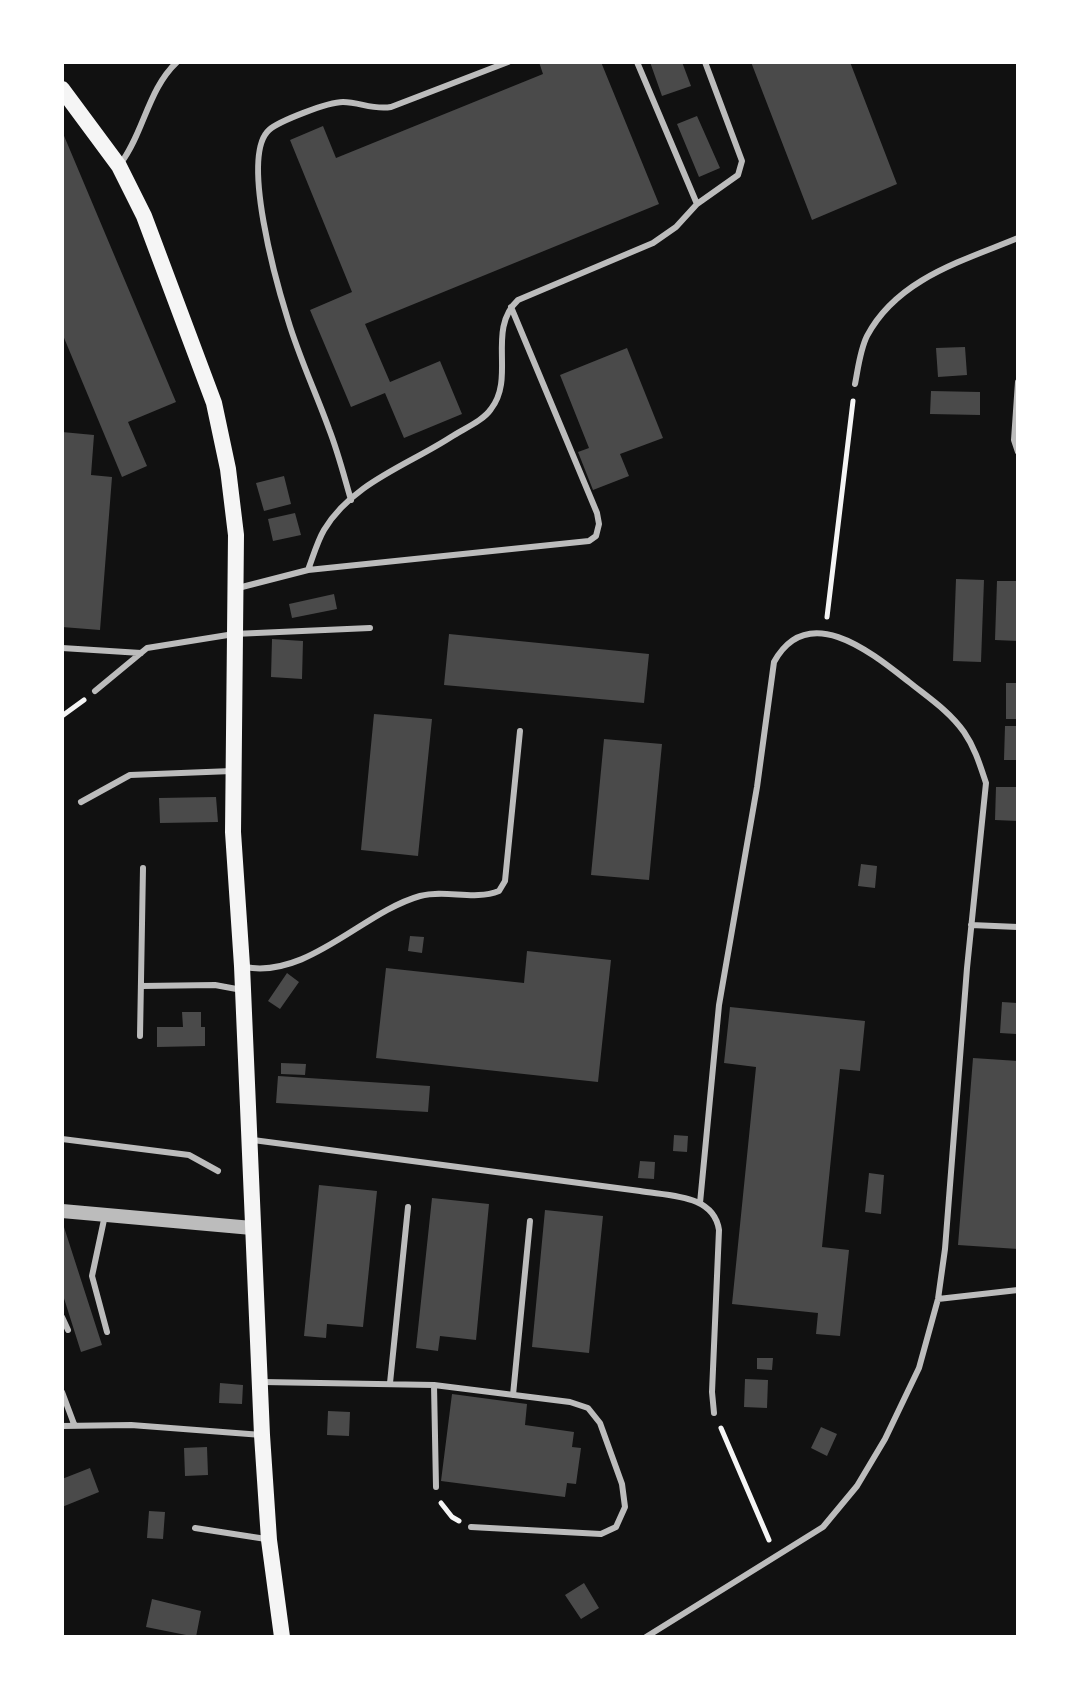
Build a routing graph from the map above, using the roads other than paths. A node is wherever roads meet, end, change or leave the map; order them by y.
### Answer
1 (177, 62) edge
2 (508, 62) edge
3 (637, 62) edge
4 (705, 62) edge
5 (62, 89) edge
6 (119, 166) junction
7 (697, 204) junction
8 (1018, 238) edge
9 (511, 307) junction
10 (1018, 382) edge
11 (855, 384) road end
12 (1018, 452) edge
13 (351, 500) junction
14 (308, 570) junction
15 (235, 589) junction
16 (370, 628) dead end
17 (234, 634) junction
18 (62, 648) edge
19 (141, 653) junction
20 (95, 691) road end
21 (520, 731) dead end
22 (235, 772) junction
23 (81, 802) dead end
24 (143, 868) dead end
25 (971, 925) junction
26 (1018, 927) edge
27 (242, 966) junction
28 (142, 986) junction
29 (242, 990) junction
30 (140, 1036) dead end
31 (62, 1139) edge
32 (249, 1140) junction
33 (218, 1171) dead end
34 (700, 1203) junction
35 (408, 1207) dead end
36 (62, 1211) edge
37 (105, 1215) junction
38 (530, 1221) dead end
39 (252, 1228) junction
40 (1018, 1288) edge
41 (938, 1299) junction
42 (62, 1317) edge
43 (68, 1330) dead end
44 (107, 1332) dead end
45 (259, 1382) junction
46 (390, 1383) junction
47 (434, 1385) junction
48 (62, 1392) edge
49 (513, 1395) junction
50 (714, 1413) road end
51 (74, 1424) junction
52 (62, 1426) edge
53 (262, 1435) junction
54 (436, 1487) road end
55 (471, 1527) road end
56 (195, 1528) dead end
57 (269, 1540) junction
58 (282, 1637) edge
59 (646, 1637) edge

1 - 6 lane
2 - 13 lane
3 - 7 lane
4 - 7 lane
5 - 6 main road
6 - 15 main road
7 - 9 lane
8 - 11 lane
9 - 13 lane
9 - 14 lane
10 - 12 lane
13 - 14 lane
14 - 15 lane
15 - 17 main road
16 - 17 lane
17 - 19 lane
17 - 22 main road
18 - 19 lane
19 - 20 lane
21 - 27 lane
22 - 23 lane
22 - 27 main road
24 - 28 lane
25 - 26 lane
25 - 34 lane
25 - 41 lane
27 - 29 main road
28 - 29 lane
28 - 30 lane
29 - 32 main road
31 - 33 lane
32 - 34 lane
32 - 39 main road
34 - 50 lane
35 - 46 lane
36 - 37 street
37 - 39 street
37 - 44 lane
38 - 49 lane
39 - 45 main road
40 - 41 lane
41 - 59 lane
42 - 43 lane
45 - 46 lane
45 - 53 main road
46 - 47 lane
47 - 49 lane
47 - 54 lane
48 - 51 lane
49 - 55 lane
51 - 52 lane
51 - 53 lane
53 - 57 main road
56 - 57 lane
57 - 58 main road

